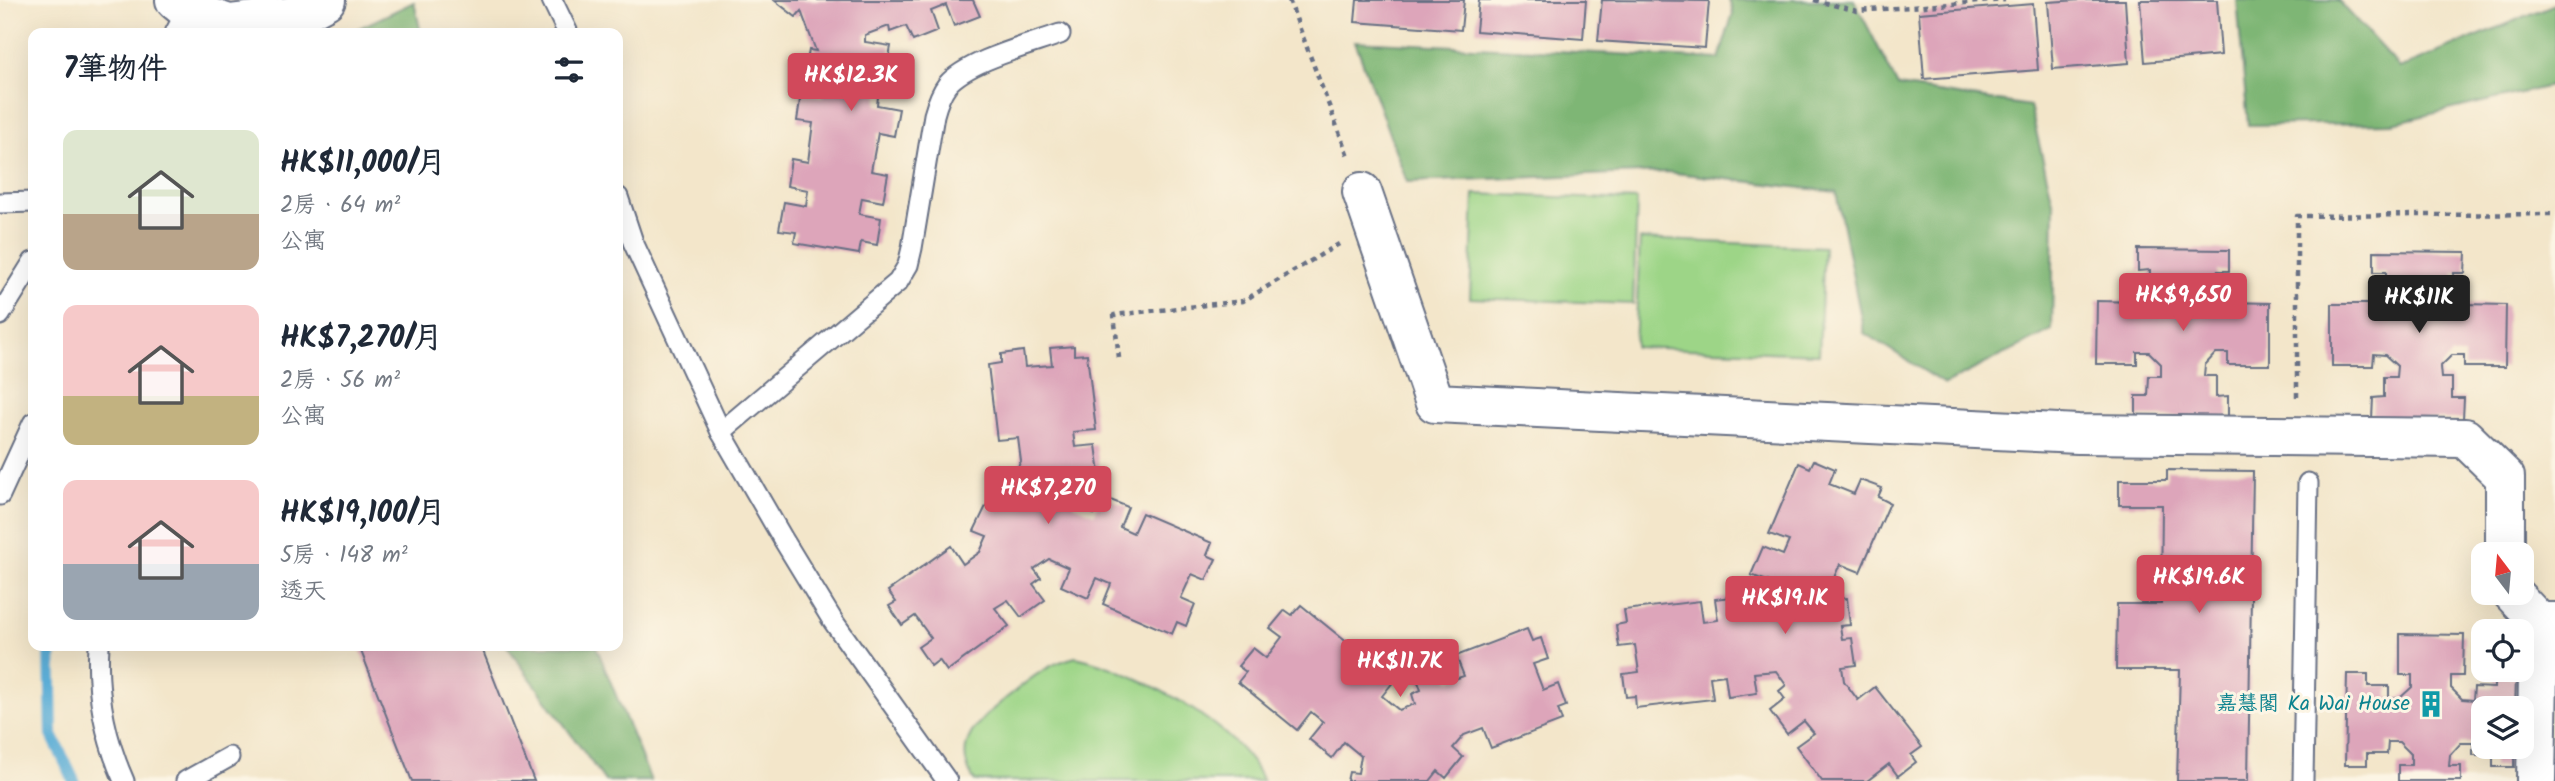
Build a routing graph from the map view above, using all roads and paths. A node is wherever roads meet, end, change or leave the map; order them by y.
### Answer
1 (326, 0) edge
2 (552, 0) edge
3 (1289, 0) edge
4 (1814, 0) edge
5 (2005, 0) edge
6 (1957, 2) edge
7 (179, 14) edge
8 (566, 28) edge
9 (1060, 34) dead end
10 (28, 202) edge
11 (0, 203) edge
12 (1367, 208) junction
13 (623, 212) edge
14 (2555, 214) edge
15 (28, 270) edge
16 (0, 314) edge
17 (1119, 358) dead end
18 (721, 432) junction
19 (28, 434) edge
20 (2298, 437) junction
21 (2308, 483) dead end
22 (0, 495) edge
23 (2505, 542) edge
24 (2528, 606) edge
25 (2547, 622) edge
26 (99, 651) edge
27 (229, 757) dead end
28 (124, 781) edge
29 (186, 781) edge
30 (947, 781) edge
31 (2302, 781) edge
32 (2536, 781) edge

1 - 7 street
2 - 8 lane
3 - 12 path
4 - 6 path
5 - 6 path
9 - 18 lane
10 - 11 lane
12 - 17 path
12 - 20 street
13 - 18 lane
14 - 20 path
15 - 16 lane
18 - 30 lane
19 - 22 lane
20 - 23 street
21 - 31 lane
24 - 25 street
25 - 32 street
26 - 28 lane
27 - 29 lane

